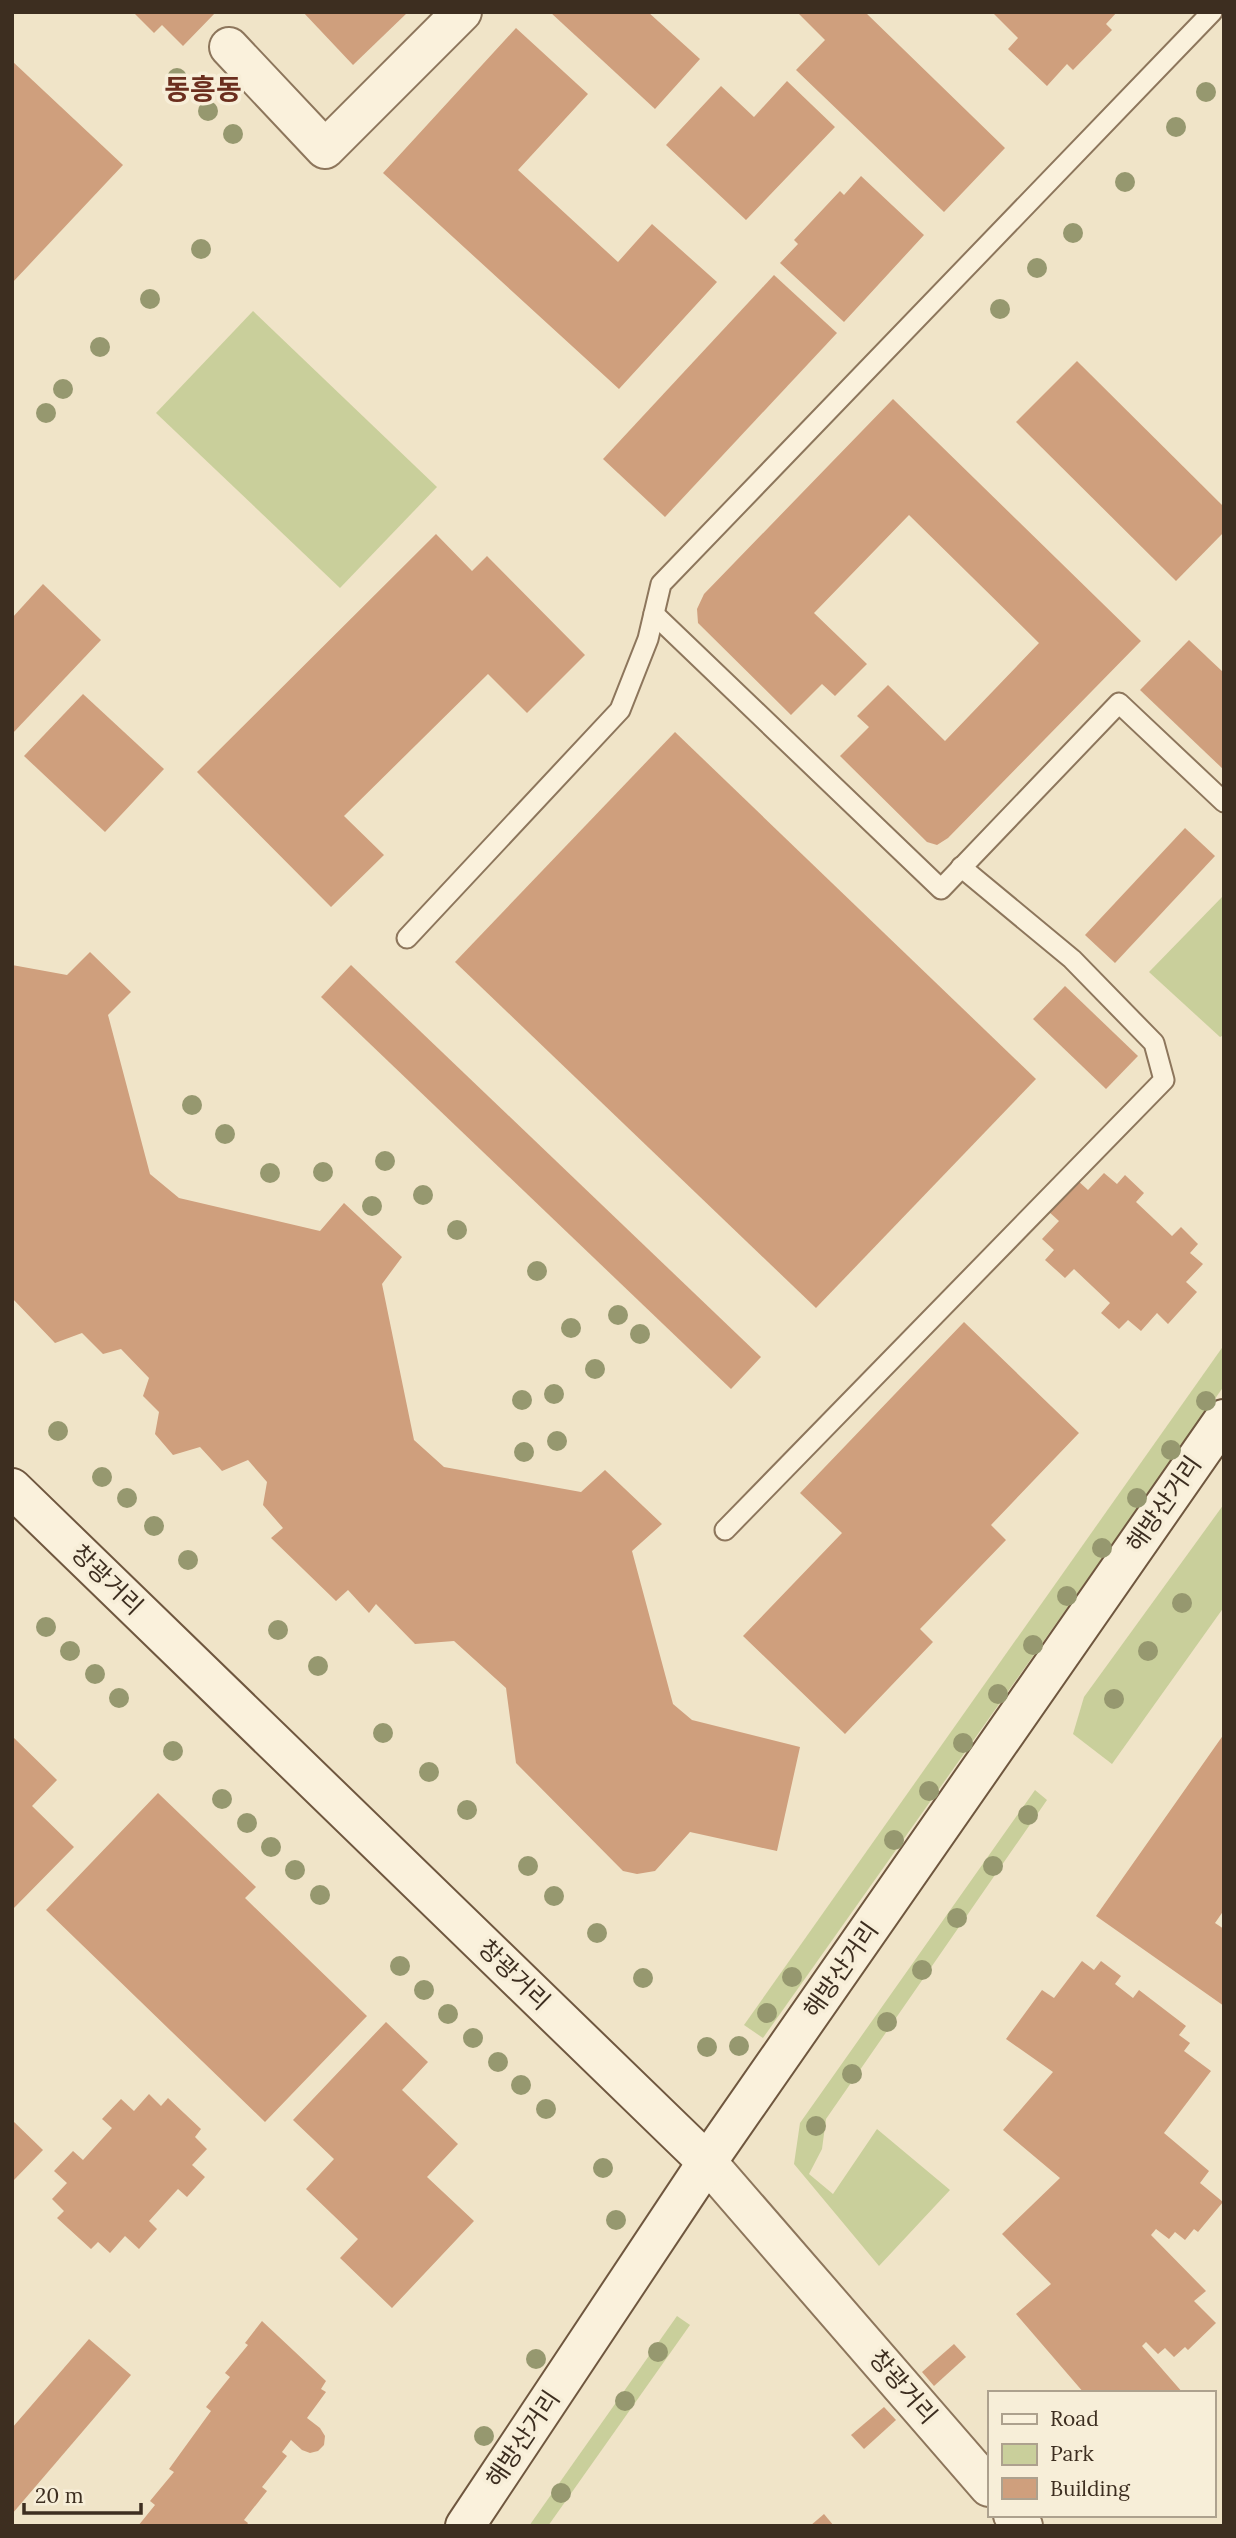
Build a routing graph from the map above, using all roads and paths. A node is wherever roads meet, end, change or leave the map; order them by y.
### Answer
1 (462, 12) edge
2 (1212, 12) edge
3 (229, 47) dead end
4 (654, 614) junction
5 (1224, 802) edge
6 (961, 867) junction
7 (407, 937) dead end
8 (1224, 1419) edge
9 (12, 1488) edge
10 (725, 1530) dead end
11 (707, 2162) junction
12 (988, 2486) edge
13 (465, 2526) edge

1 - 3 main road
2 - 4 lane
4 - 6 lane
4 - 7 lane
5 - 6 lane
6 - 10 lane
8 - 11 main road, 해방산거리
9 - 11 main road, 창광거리
11 - 12 main road, 창광거리
11 - 13 main road, 해방산거리

